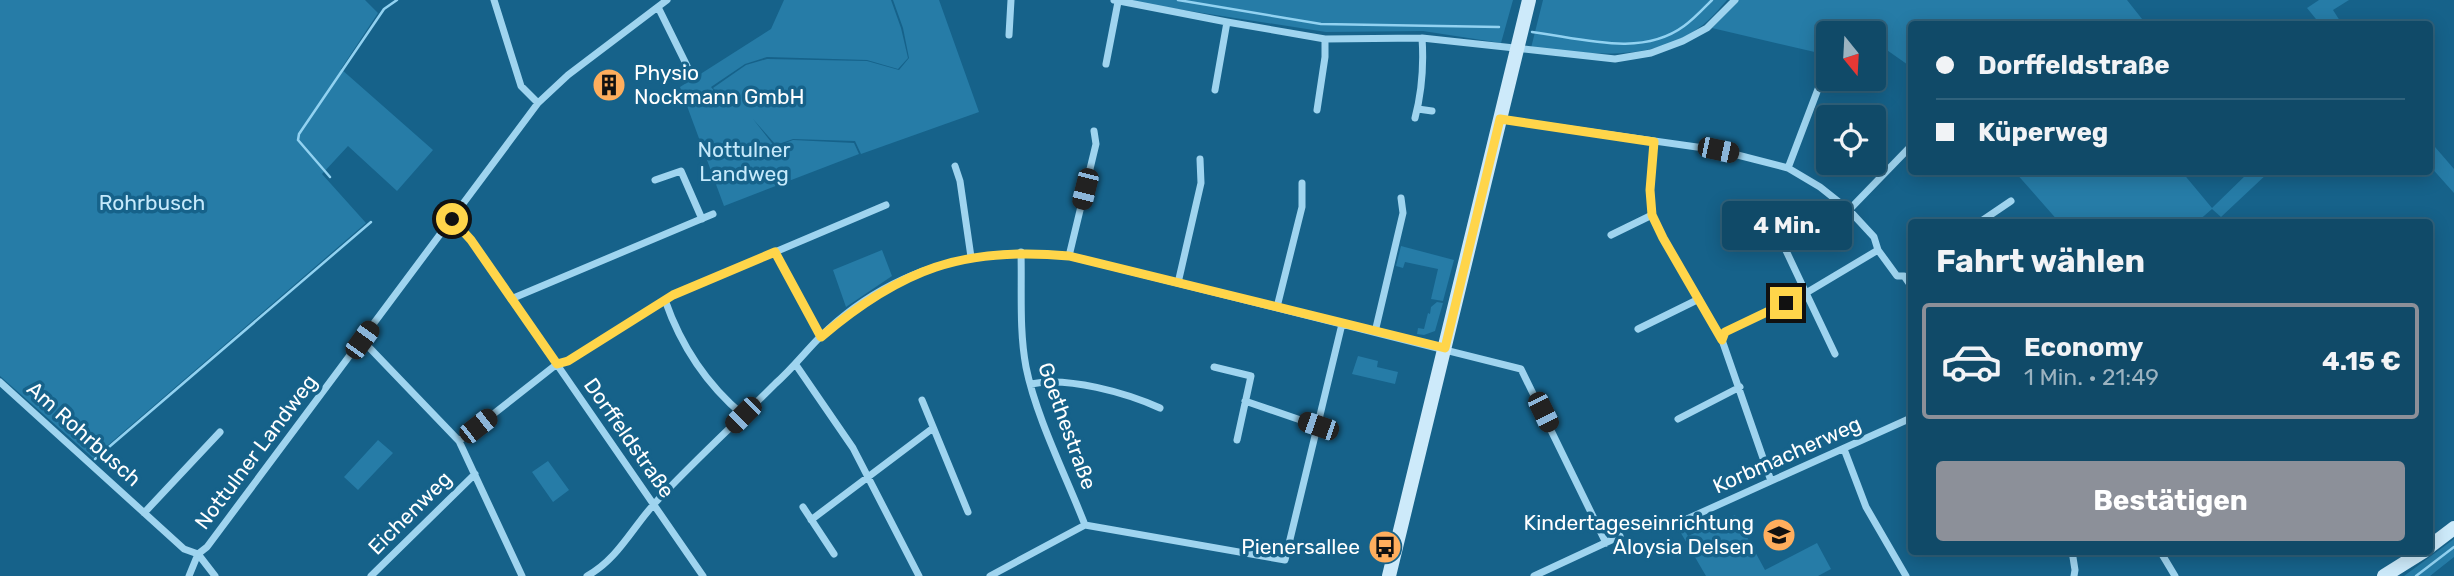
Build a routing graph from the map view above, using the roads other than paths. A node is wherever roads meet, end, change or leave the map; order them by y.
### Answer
1 (495, 0) edge
2 (667, 0) edge
3 (1011, 0) edge
4 (1530, 0) edge
5 (1735, 0) edge
6 (1116, 1) edge
7 (658, 6) junction
8 (1227, 22) junction
9 (1009, 35) dead end
10 (1422, 38) junction
11 (1325, 39) junction
12 (1518, 50) junction
13 (1106, 64) dead end
14 (693, 78) dead end
15 (1215, 90) dead end
16 (1817, 91) edge
17 (538, 103) junction
18 (1418, 109) junction
19 (1317, 110) dead end
20 (1432, 111) dead end
21 (1415, 118) dead end
22 (1500, 119) junction
23 (1094, 131) dead end
24 (1654, 142) junction
25 (1908, 149) edge
26 (1200, 159) dead end
27 (955, 166) dead end
28 (1788, 168) junction
29 (655, 180) dead end
30 (1302, 183) dead end
31 (1401, 198) dead end
32 (2011, 201) dead end
33 (887, 205) dead end
34 (1849, 209) junction
35 (713, 214) dead end
36 (1652, 215) junction
37 (452, 219) junction
38 (702, 219) junction
39 (1984, 219) edge
40 (1773, 223) dead end
41 (1611, 235) dead end
42 (1878, 250) junction
43 (775, 252) junction
44 (1021, 253) junction
45 (1069, 256) junction
46 (971, 257) junction
47 (1908, 274) edge
48 (1178, 283) junction
49 (1806, 293) junction
50 (511, 299) junction
51 (1699, 299) junction
52 (665, 300) junction
53 (1277, 307) junction
54 (1342, 324) junction
55 (1638, 329) dead end
56 (1375, 331) junction
57 (821, 337) junction
58 (362, 340) junction
59 (1722, 340) junction
60 (1445, 348) junction
61 (1835, 354) dead end
62 (557, 364) junction
63 (796, 365) junction
64 (1213, 367) dead end
65 (0, 382) edge
66 (1031, 384) junction
67 (1740, 387) junction
68 (922, 400) dead end
69 (1245, 401) junction
70 (1160, 408) dead end
71 (743, 415) junction
72 (1678, 419) dead end
73 (1908, 419) edge
74 (1318, 426) junction
75 (933, 428) junction
76 (220, 432) dead end
77 (459, 440) junction
78 (1237, 440) dead end
79 (1843, 449) junction
80 (475, 474) junction
81 (867, 475) junction
82 (1772, 481) junction
83 (654, 504) junction
84 (803, 507) dead end
85 (968, 512) dead end
86 (144, 513) junction
87 (811, 520) junction
88 (1678, 523) dead end
89 (1085, 525) junction
90 (2454, 528) edge
91 (1620, 536) dead end
92 (1606, 542) junction
93 (2433, 544) edge
94 (198, 554) junction
95 (834, 554) dead end
96 (2073, 555) edge
97 (2162, 555) edge
98 (2418, 555) edge
99 (1903, 575) edge
100 (189, 576) edge
101 (215, 576) edge
102 (371, 576) edge
103 (522, 576) edge
104 (587, 576) edge
105 (703, 576) edge
106 (919, 576) edge
107 (990, 576) edge
108 (1389, 576) edge
109 (1534, 576) edge
110 (2074, 576) edge
111 (2175, 576) edge
112 (2384, 576) edge

1 - 17 street
2 - 7 street, Nottulner Landweg
3 - 9 street
4 - 12 main road
5 - 12 street
6 - 8 street
6 - 13 street
7 - 14 street
7 - 17 street, Nottulner Landweg
8 - 11 street
8 - 15 street
10 - 11 street
10 - 12 street
10 - 18 street
11 - 19 street
12 - 22 main road
16 - 28 street
17 - 37 street, Nottulner Landweg
18 - 20 street
18 - 21 street
22 - 24 street
22 - 60 main road
23 - 45 street
24 - 28 street
24 - 36 street
25 - 34 street
26 - 48 street
27 - 46 street
28 - 34 street
29 - 38 street
30 - 53 street
31 - 56 street
32 - 39 street
33 - 43 street
34 - 42 street
35 - 38 street
36 - 41 street
36 - 51 street
37 - 50 street, Dorffeldstraße
37 - 58 street, Nottulner Landweg
38 - 50 street
40 - 49 street
42 - 47 street
42 - 49 street
43 - 52 street
43 - 57 street
44 - 45 street
44 - 46 street
44 - 66 street, Goethestraße
45 - 48 street
46 - 57 street
48 - 53 street
49 - 59 street
49 - 61 street
50 - 62 street, Dorffeldstraße
51 - 55 street
51 - 59 street
52 - 62 street
52 - 71 street
53 - 54 street
54 - 56 street
54 - 74 street
56 - 60 street
57 - 63 street
58 - 77 street
58 - 94 street, Nottulner Landweg
59 - 67 street
60 - 92 street
60 - 108 main road
62 - 77 street
62 - 83 street, Dorffeldstraße
63 - 71 street
63 - 81 street
64 - 69 street
65 - 86 street, Am Rohrbusch
66 - 70 street
66 - 89 street, Goethestraße
67 - 72 street
67 - 82 street
68 - 75 street
69 - 74 street
69 - 78 street
71 - 83 street
73 - 79 street, Korbmacherweg
74 - 89 street
75 - 81 street
75 - 85 street
76 - 86 street, Am Rohrbusch
77 - 80 street
79 - 82 street, Korbmacherweg
79 - 99 street
80 - 102 street, Eichenweg
80 - 103 street
81 - 87 street
81 - 106 street
82 - 88 street, Korbmacherweg
83 - 104 street
83 - 105 street, Dorffeldstraße
84 - 87 street
86 - 94 street, Am Rohrbusch
87 - 95 street
89 - 107 street
90 - 93 main road
91 - 92 street
92 - 109 street
94 - 100 street, Nottulner Landweg
94 - 101 street, Am Rohrbusch
96 - 110 street
97 - 111 street
98 - 112 main road

